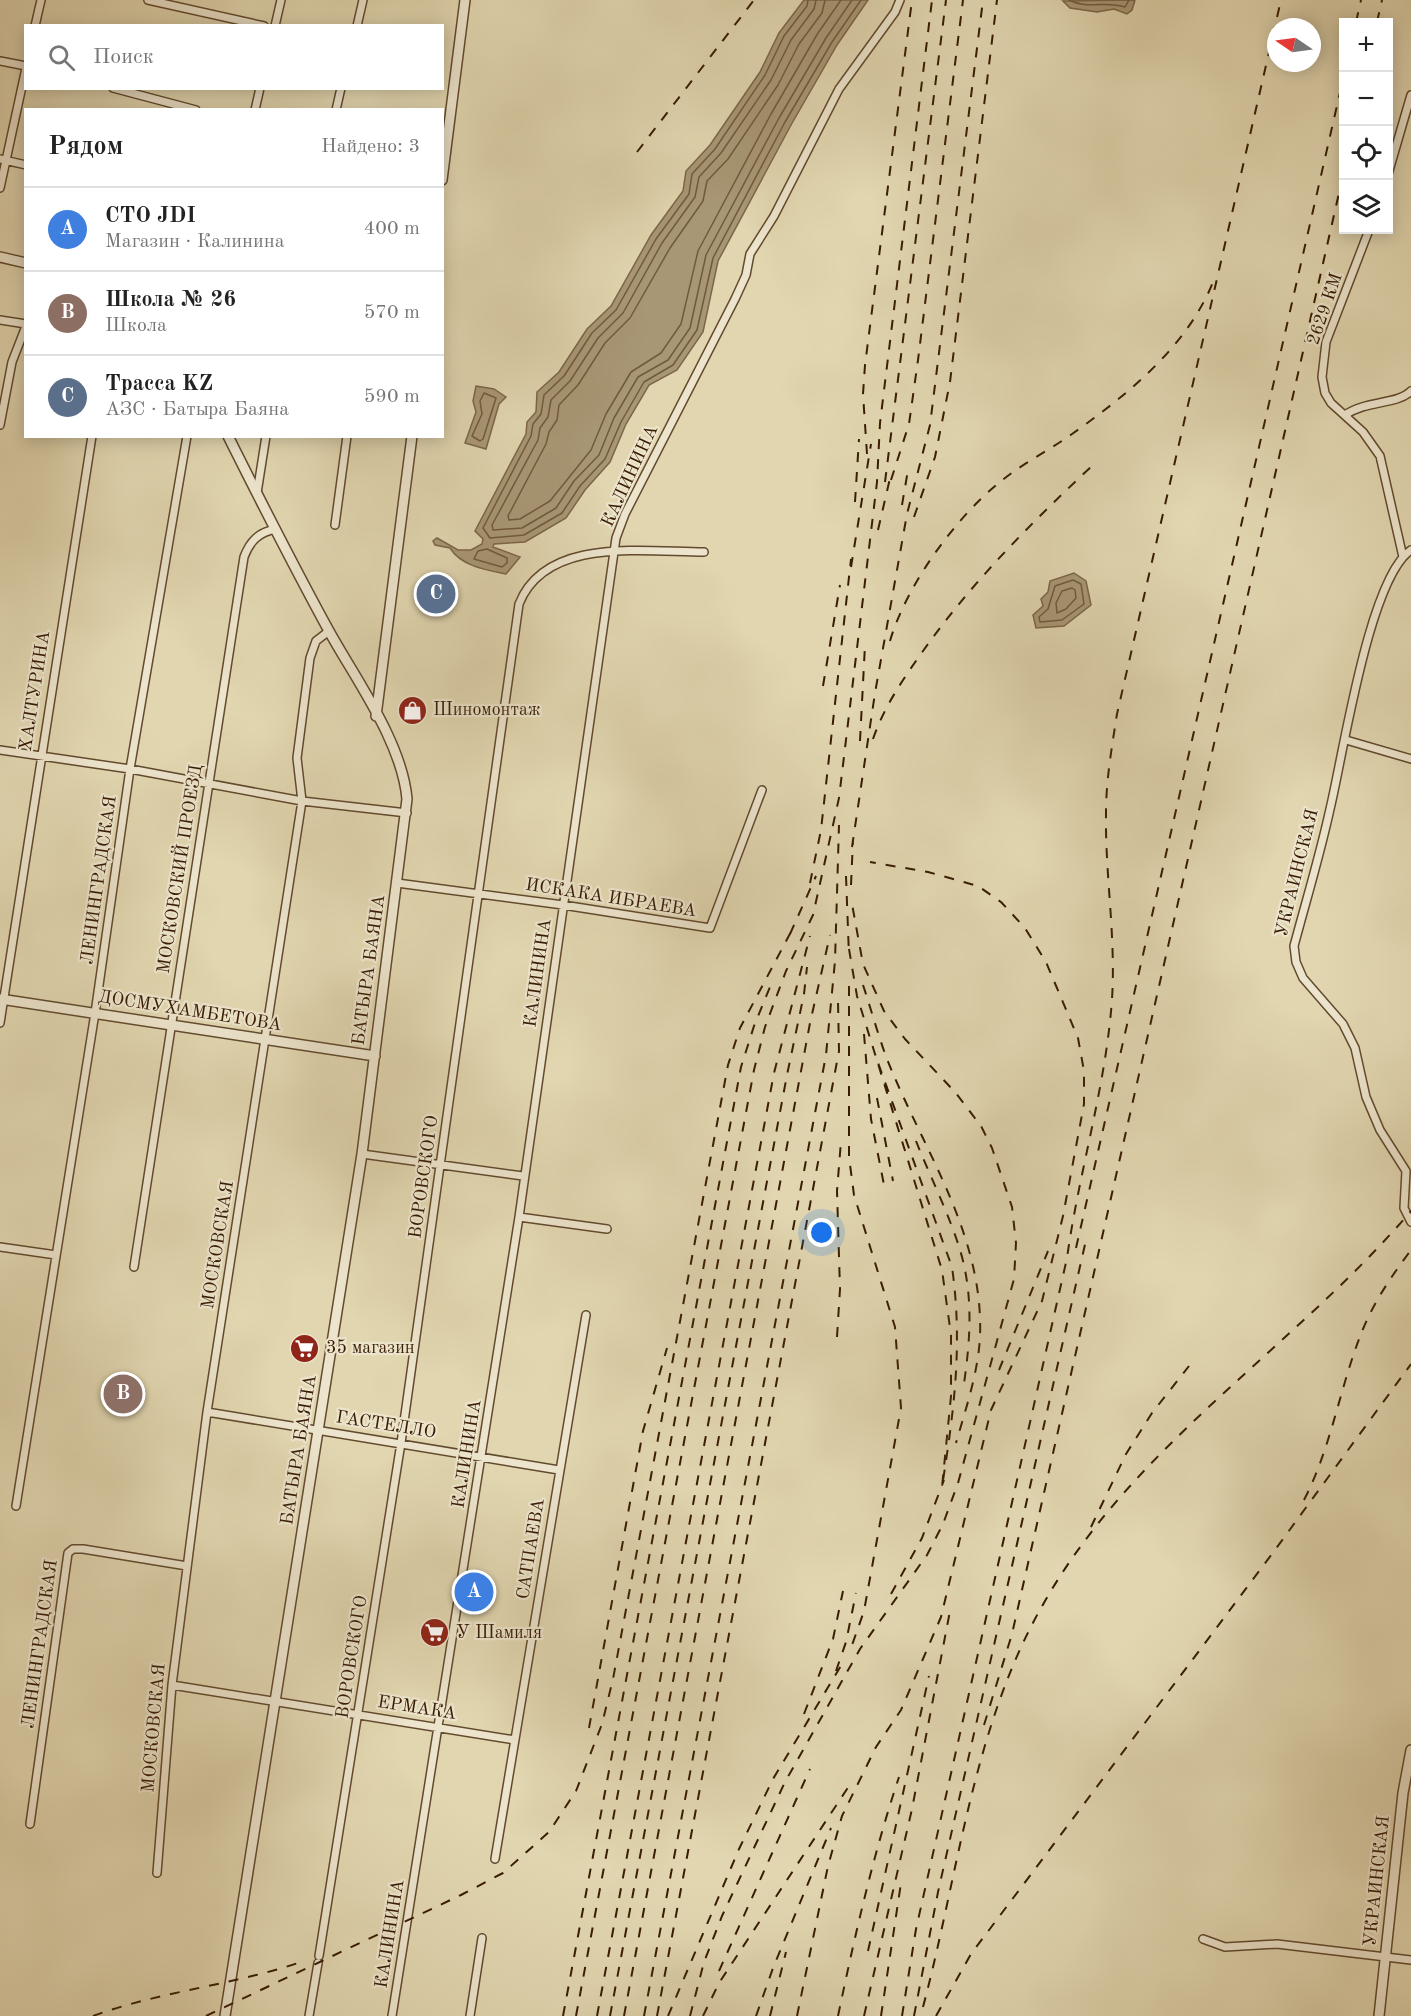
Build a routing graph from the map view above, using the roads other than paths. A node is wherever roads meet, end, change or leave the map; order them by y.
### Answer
1 (41, 0) edge
2 (148, 0) edge
3 (281, 0) edge
4 (363, 0) edge
5 (465, 0) edge
6 (900, 0) edge
7 (35, 24) edge
8 (255, 24) edge
9 (275, 24) edge
10 (357, 24) edge
11 (0, 61) edge
12 (24, 67) edge
13 (24, 75) edge
14 (121, 90) edge
15 (260, 90) edge
16 (341, 90) edge
17 (1411, 95) edge
18 (188, 108) edge
19 (255, 108) edge
20 (336, 108) edge
21 (3, 159) edge
22 (1393, 160) edge
23 (24, 164) edge
24 (444, 164) edge
25 (0, 188) edge
26 (1367, 234) edge
27 (0, 257) edge
28 (24, 263) edge
29 (0, 320) edge
30 (24, 325) edge
31 (24, 330) edge
32 (1411, 391) edge
33 (1345, 416) junction
34 (0, 425) edge
35 (92, 438) edge
36 (187, 438) edge
37 (229, 438) edge
38 (266, 438) edge
39 (347, 438) edge
40 (412, 438) edge
41 (257, 493) junction
42 (335, 525) dead end
43 (276, 529) junction
44 (1411, 550) edge
45 (704, 552) dead end
46 (614, 553) junction
47 (1402, 557) junction
48 (329, 632) junction
49 (376, 716) junction
50 (1346, 740) junction
51 (0, 750) edge
52 (40, 756) junction
53 (1411, 759) edge
54 (130, 769) junction
55 (211, 783) junction
56 (762, 790) dead end
57 (302, 801) junction
58 (407, 813) junction
59 (398, 883) junction
60 (479, 894) junction
61 (563, 905) junction
62 (2, 999) edge
63 (95, 1013) junction
64 (0, 1023) edge
65 (171, 1025) junction
66 (265, 1040) junction
67 (375, 1056) junction
68 (362, 1154) junction
69 (441, 1165) junction
70 (523, 1176) junction
71 (519, 1217) junction
72 (1411, 1222) edge
73 (607, 1229) dead end
74 (0, 1247) edge
75 (56, 1255) junction
76 (134, 1267) dead end
77 (586, 1315) dead end
78 (207, 1412) junction
79 (319, 1430) junction
80 (401, 1443) junction
81 (482, 1456) junction
82 (559, 1470) junction
83 (16, 1506) dead end
84 (187, 1566) junction
85 (172, 1685) junction
86 (276, 1701) junction
87 (358, 1714) junction
88 (438, 1727) junction
89 (514, 1740) junction
90 (1411, 1750) edge
91 (30, 1824) dead end
92 (495, 1859) dead end
93 (157, 1874) dead end
94 (482, 1938) dead end
95 (1203, 1939) dead end
96 (1386, 1957) junction
97 (1411, 1960) edge
98 (225, 2016) edge
99 (309, 2016) edge
100 (392, 2016) edge
101 (470, 2016) edge
102 (1379, 2016) edge

1 - 7 street
2 - 8 street
3 - 9 street
4 - 10 street
5 - 24 street
6 - 46 street, КАЛИНИНА
11 - 12 street
13 - 21 street
14 - 18 street
15 - 19 street
16 - 20 street
17 - 22 street
21 - 23 street
21 - 25 street
26 - 33 street, 2629 КМ
27 - 28 street
29 - 30 street
31 - 34 street
32 - 33 street
33 - 47 street, 2629 КМ
35 - 52 street, ХАЛТУРИНА
36 - 54 street, ЛЕНИНГРАДСКАЯ
37 - 41 street, БАТЫРА БАЯНА
38 - 41 street
39 - 42 street
40 - 49 street
41 - 43 street, БАТЫРА БАЯНА
43 - 48 street, БАТЫРА БАЯНА
43 - 55 street, МОСКОВСКИЙ ПРОЕЗД
44 - 47 street, УКРАИНСКАЯ
45 - 46 street, ВОРОВСКОГО
46 - 60 street, ВОРОВСКОГО
46 - 61 street, КАЛИНИНА
47 - 50 street, УКРАИНСКАЯ
48 - 49 street, БАТЫРА БАЯНА
48 - 57 street, МОСКОВСКАЯ
49 - 58 street, БАТЫРА БАЯНА
50 - 53 street
50 - 72 street, УКРАИНСКАЯ
51 - 52 street
52 - 54 street
52 - 62 street, ХАЛТУРИНА
54 - 55 street
54 - 63 street, ЛЕНИНГРАДСКАЯ
55 - 57 street
55 - 65 street, МОСКОВСКИЙ ПРОЕЗД
56 - 61 street, ИСКАКА ИБРАЕВА
57 - 58 street
57 - 66 street, МОСКОВСКАЯ
58 - 59 street, БАТЫРА БАЯНА
59 - 60 street, ИСКАКА ИБРАЕВА
59 - 67 street, БАТЫРА БАЯНА
60 - 61 street, ИСКАКА ИБРАЕВА
60 - 69 street, ВОРОВСКОГО
61 - 70 street, КАЛИНИНА
62 - 63 street, ДОСМУХАМБЕТОВА
62 - 64 street, ХАЛТУРИНА
63 - 65 street, ДОСМУХАМБЕТОВА
63 - 75 street, ЛЕНИНГРАДСКАЯ
65 - 66 street, ДОСМУХАМБЕТОВА
65 - 76 street, МОСКОВСКИЙ ПРОЕЗД
66 - 67 street, ДОСМУХАМБЕТОВА
66 - 78 street, МОСКОВСКАЯ
67 - 68 street, БАТЫРА БАЯНА
68 - 69 street
68 - 79 street, БАТЫРА БАЯНА
69 - 70 street
69 - 80 street, ВОРОВСКОГО
70 - 71 street, КАЛИНИНА
71 - 73 street
71 - 81 street, КАЛИНИНА
74 - 75 street
75 - 83 street, ЛЕНИНГРАДСКАЯ
77 - 82 street, САТПАЕВА
78 - 79 street, ГАСТЕЛЛО
78 - 84 street, МОСКОВСКАЯ
79 - 80 street, ГАСТЕЛЛО
79 - 86 street, БАТЫРА БАЯНА
80 - 81 street, ГАСТЕЛЛО
80 - 87 street, ВОРОВСКОГО
81 - 82 street, ГАСТЕЛЛО
81 - 88 street, КАЛИНИНА
82 - 89 street, САТПАЕВА
84 - 85 street, МОСКОВСКАЯ
84 - 91 street, ЛЕНИНГРАДСКАЯ
85 - 86 street, ЕРМАКА
85 - 93 street, МОСКОВСКАЯ
86 - 87 street, ЕРМАКА
86 - 98 street, БАТЫРА БАЯНА
87 - 88 street, ЕРМАКА
87 - 99 street, ВОРОВСКОГО
88 - 89 street, ЕРМАКА
88 - 100 street, КАЛИНИНА
89 - 92 street, САТПАЕВА
90 - 96 street, УКРАИНСКАЯ
94 - 101 street
95 - 96 street
96 - 97 street
96 - 102 street, УКРАИНСКАЯ

